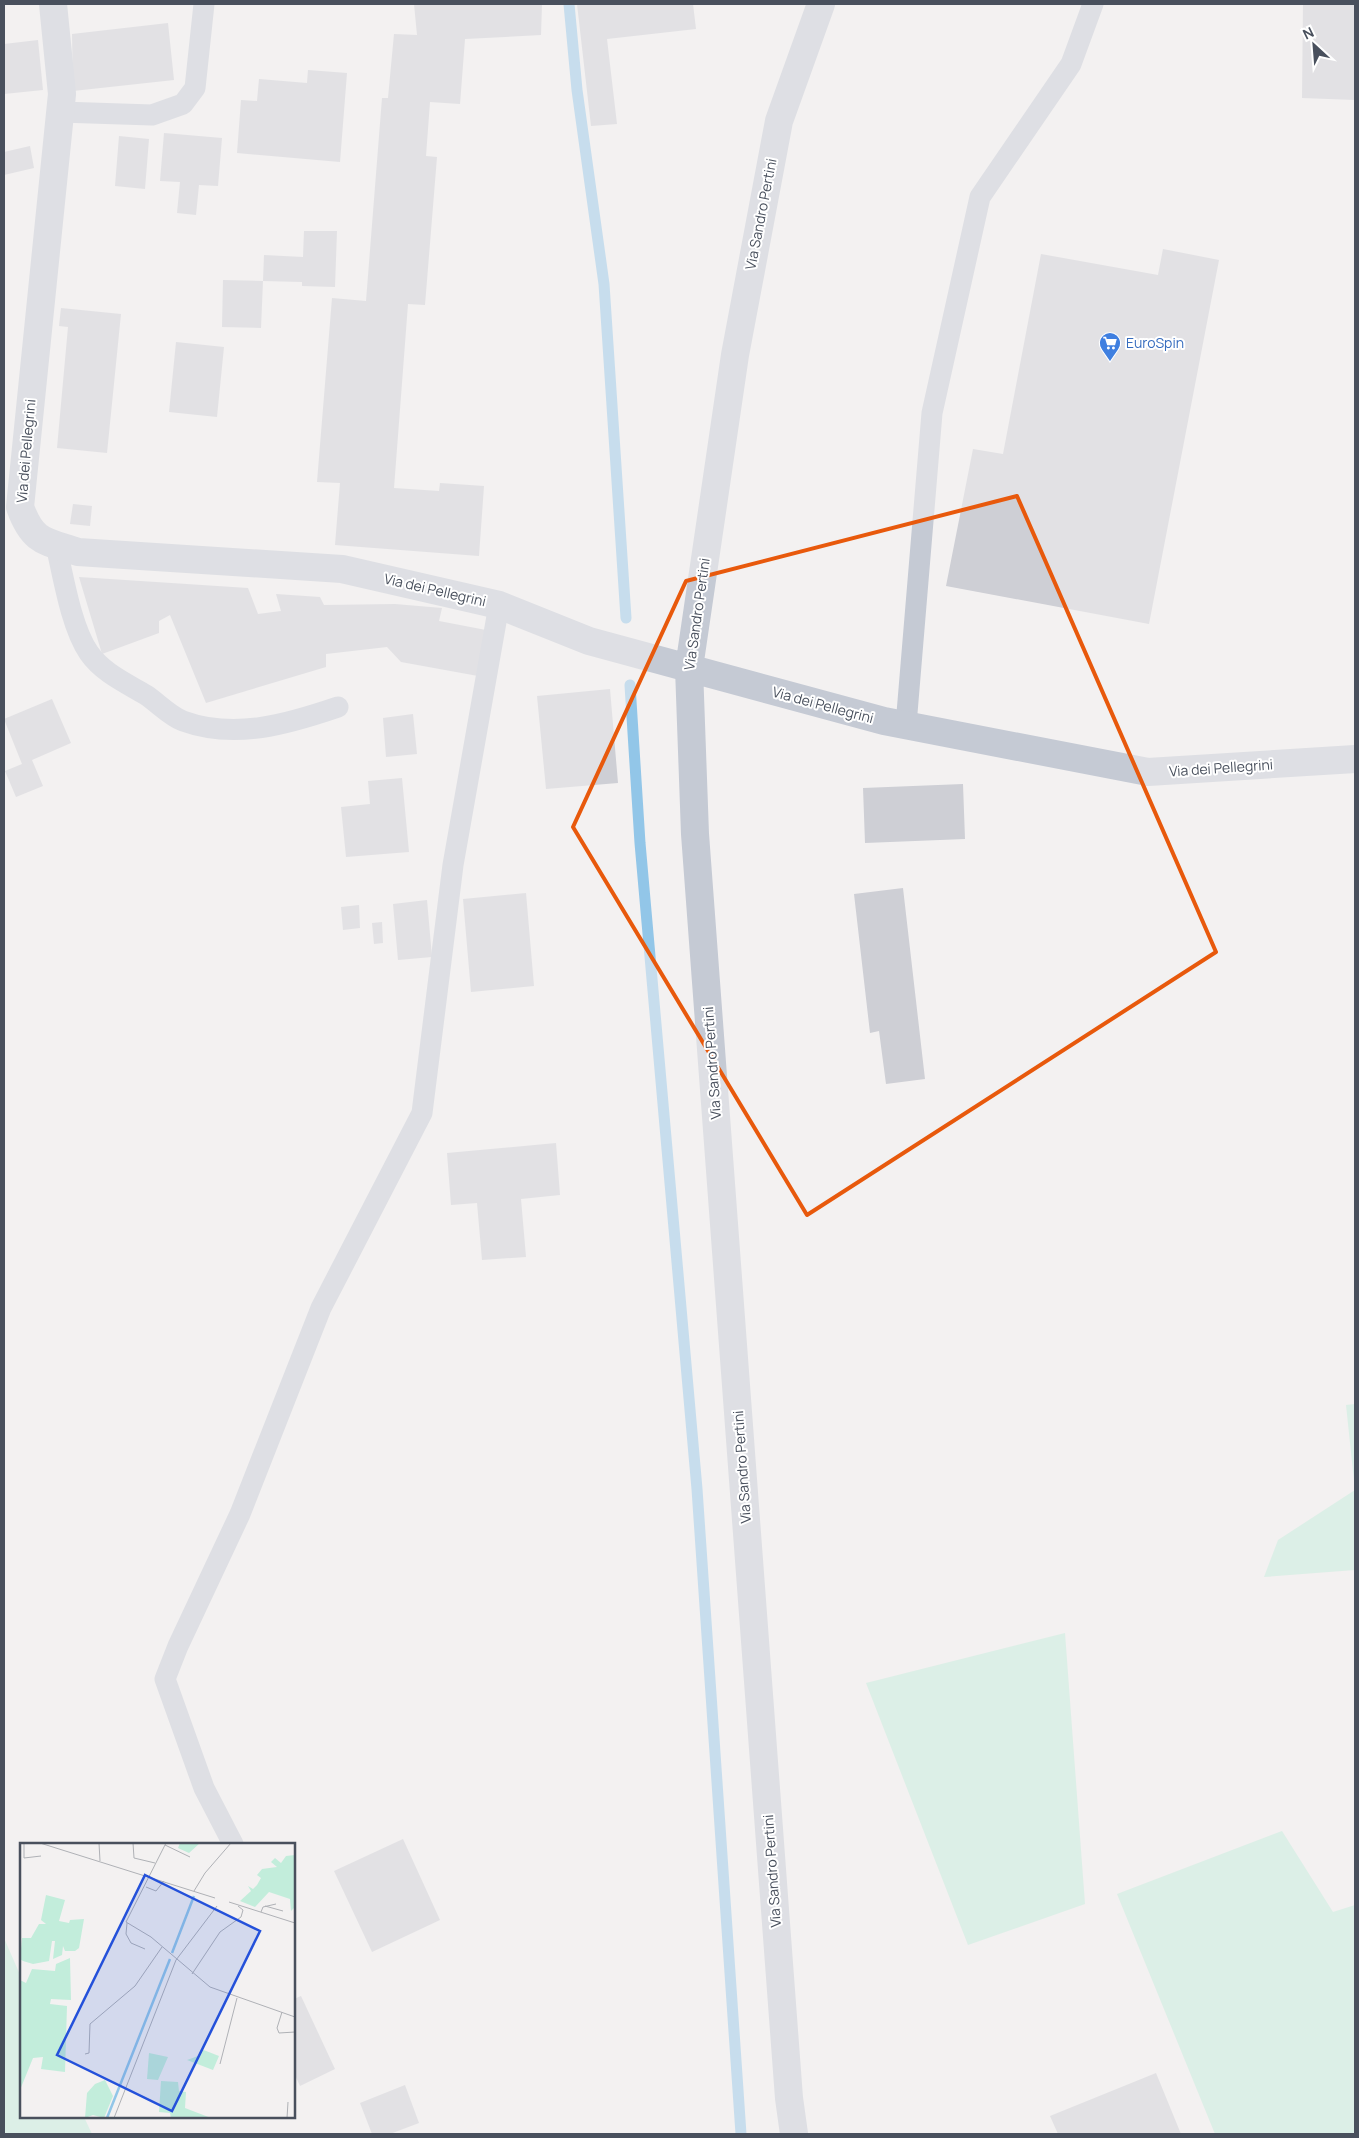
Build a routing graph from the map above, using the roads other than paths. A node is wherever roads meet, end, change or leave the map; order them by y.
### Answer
1 (53, 4) edge
2 (204, 4) edge
3 (821, 4) edge
4 (1093, 4) edge
5 (60, 112) junction
6 (56, 544) junction
7 (499, 604) junction
8 (689, 668) junction
9 (338, 707) dead end
10 (906, 725) junction
11 (1355, 759) edge
12 (232, 1843) edge
13 (794, 2134) edge

1 - 5 street, Via dei Pellegrini
2 - 5 lane
3 - 8 street, Via Sandro Pertini
4 - 10 lane
5 - 6 street, Via dei Pellegrini
6 - 7 street, Via dei Pellegrini
6 - 9 lane
7 - 8 street, Via dei Pellegrini
7 - 12 lane
8 - 10 street, Via dei Pellegrini
8 - 13 street, Via Sandro Pertini
10 - 11 street, Via dei Pellegrini

